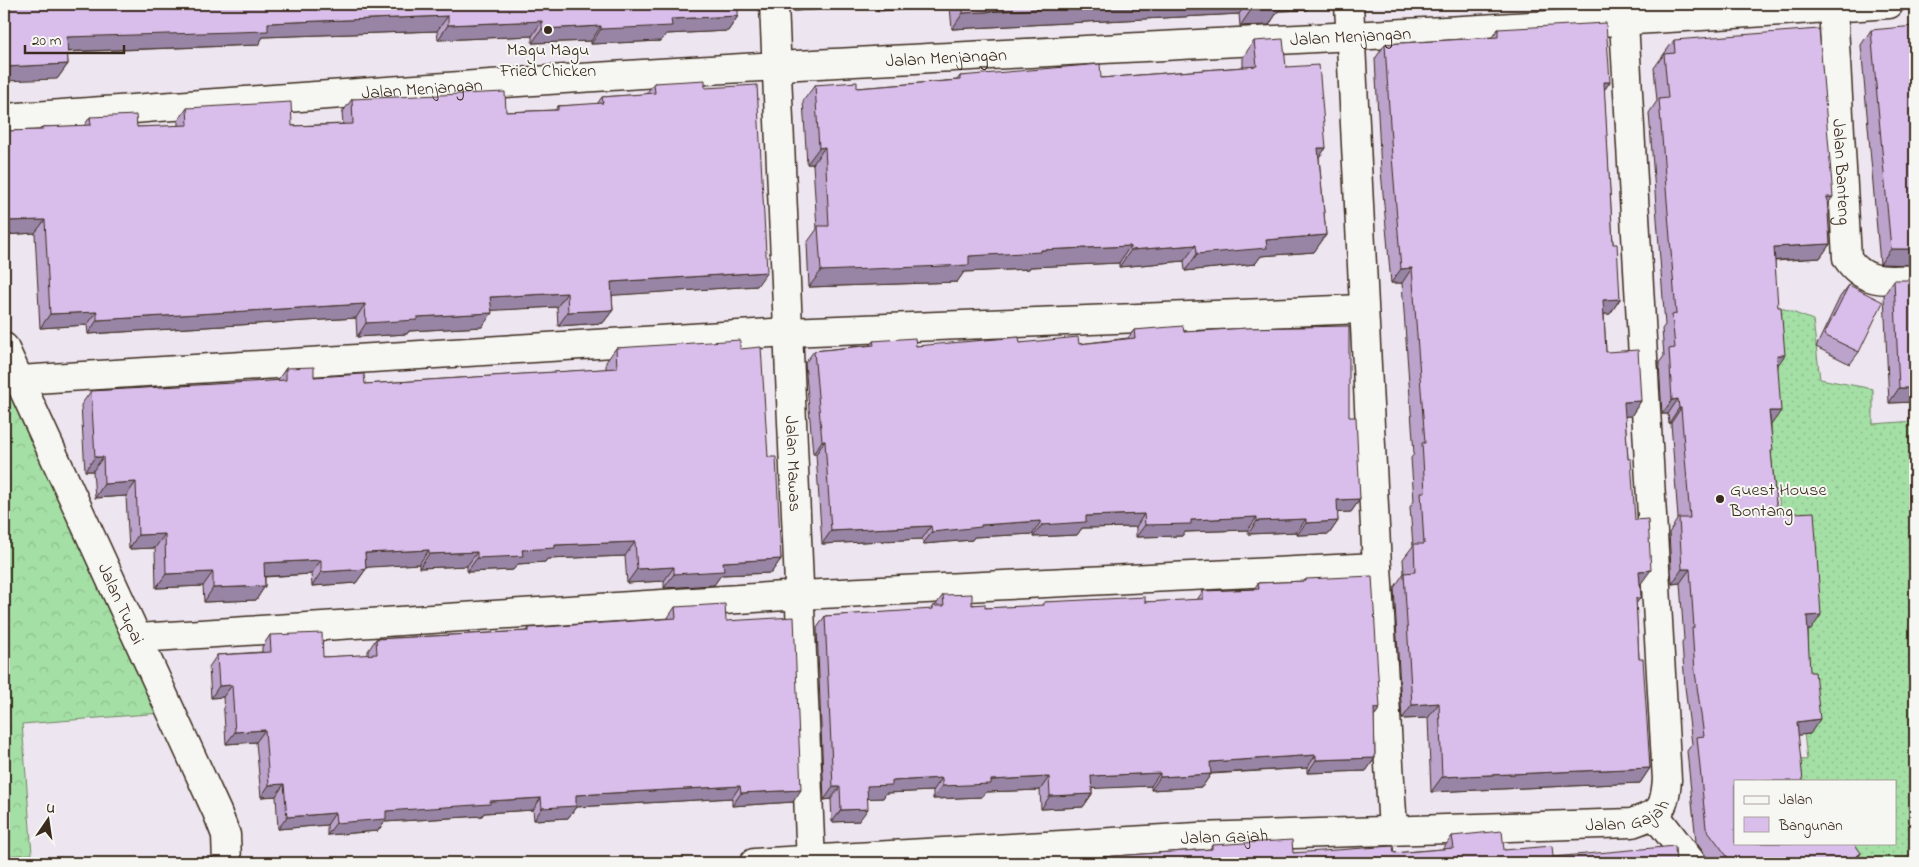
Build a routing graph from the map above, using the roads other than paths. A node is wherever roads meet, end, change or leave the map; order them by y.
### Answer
1 (774, 4) edge
2 (1349, 4) edge
3 (1889, 4) edge
4 (1833, 8) junction
5 (1624, 22) junction
6 (1350, 38) junction
7 (776, 66) junction
8 (4, 118) edge
9 (1915, 279) edge
10 (1363, 309) junction
11 (788, 332) junction
12 (4, 347) edge
13 (19, 380) junction
14 (1377, 567) junction
15 (800, 595) junction
16 (138, 638) junction
17 (1655, 815) junction
18 (1393, 830) junction
19 (811, 862) edge
20 (227, 863) edge
21 (754, 863) edge
22 (1692, 863) edge

1 - 7 street, Jalan Mawas
2 - 6 street
3 - 4 street, Jalan Menjangan
4 - 5 street, Jalan Menjangan
4 - 9 street, Jalan Banteng
5 - 6 street, Jalan Menjangan
5 - 17 street, Jalan Gajah
6 - 7 street, Jalan Menjangan
6 - 10 street
7 - 8 street, Jalan Menjangan
7 - 11 street, Jalan Mawas
10 - 11 street
10 - 14 street
11 - 13 street
11 - 15 street, Jalan Mawas
12 - 13 street, Jalan Tupai
13 - 16 street, Jalan Tupai
14 - 15 street
14 - 18 street
15 - 16 street
15 - 19 street, Jalan Mawas
16 - 20 street, Jalan Tupai
17 - 18 street, Jalan Gajah
17 - 22 street
18 - 19 street, Jalan Gajah
19 - 21 street, Jalan Gajah

